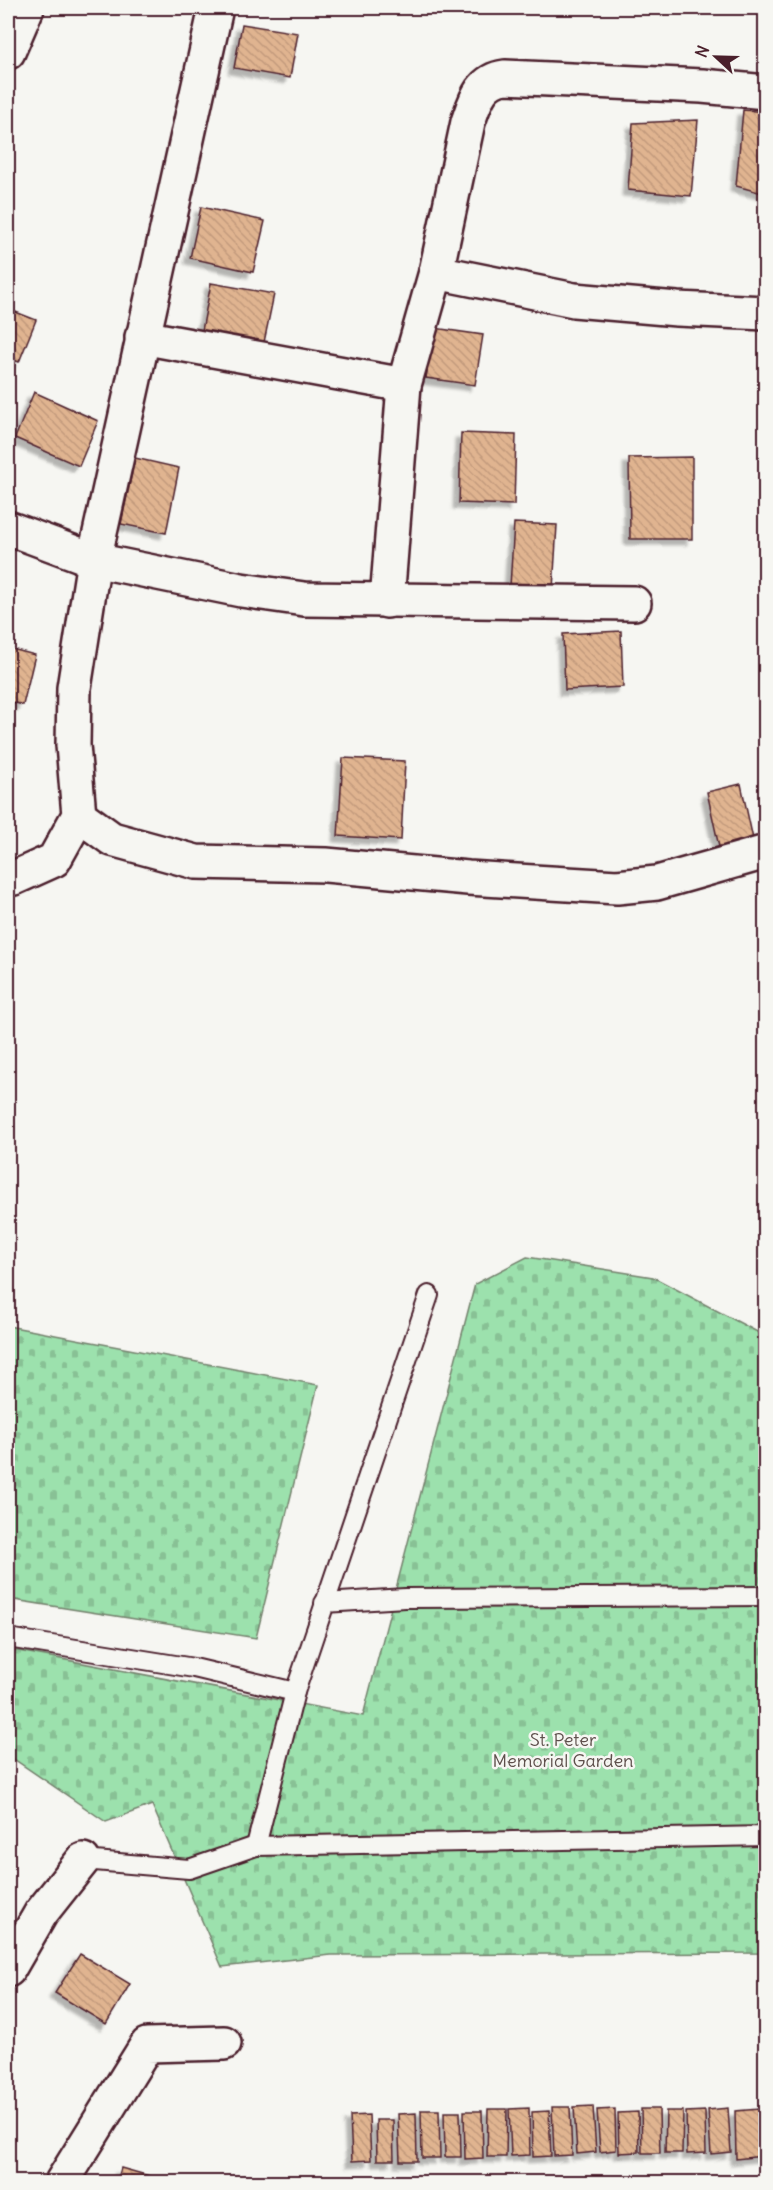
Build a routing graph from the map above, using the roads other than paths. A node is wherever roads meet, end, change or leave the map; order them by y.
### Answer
1 (27, 8) edge
2 (216, 8) edge
3 (8, 52) edge
4 (765, 93) edge
5 (436, 272) junction
6 (765, 313) edge
7 (142, 337) junction
8 (404, 385) junction
9 (8, 528) edge
10 (94, 560) junction
11 (387, 602) junction
12 (634, 603) dead end
13 (79, 815) junction
14 (765, 852) edge
15 (8, 879) edge
16 (429, 1295) dead end
17 (765, 1596) edge
18 (324, 1604) junction
19 (8, 1638) edge
20 (295, 1692) junction
21 (765, 1836) edge
22 (256, 1846) junction
23 (83, 1860) joint
24 (8, 1970) edge
25 (224, 2043) dead end
26 (62, 2182) edge

1 - 3 street
2 - 7 street
4 - 5 street
5 - 6 street
5 - 8 street
7 - 8 street
7 - 10 street
8 - 11 street
9 - 10 street
10 - 11 street
10 - 13 street
11 - 12 street
13 - 14 street
13 - 15 street
16 - 18 lane
17 - 18 lane
18 - 20 lane
19 - 20 lane
20 - 22 lane
21 - 22 lane
22 - 23 lane
23 - 24 street
25 - 26 street

